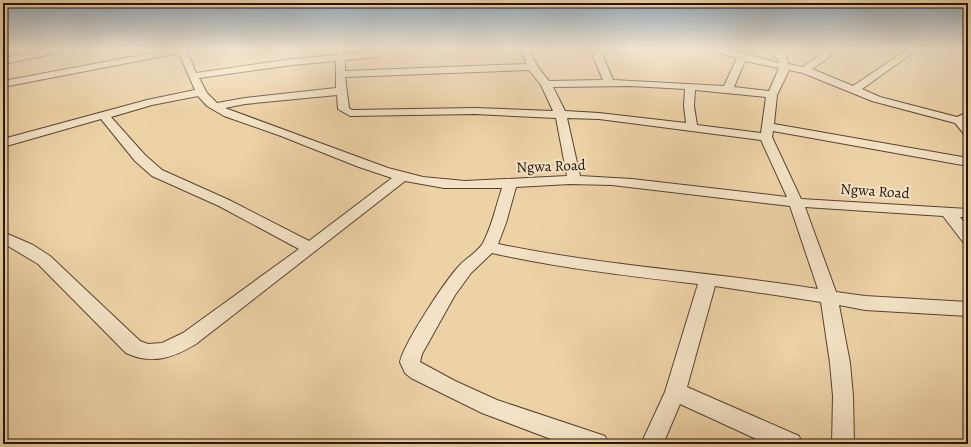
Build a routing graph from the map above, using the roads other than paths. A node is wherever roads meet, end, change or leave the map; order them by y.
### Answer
1 (77, 70) edge
2 (191, 70) edge
3 (237, 70) edge
4 (341, 70) edge
5 (454, 70) edge
6 (534, 70) edge
7 (604, 70) edge
8 (736, 70) edge
9 (783, 70) edge
10 (805, 70) edge
11 (883, 70) edge
12 (341, 74) junction
13 (194, 76) junction
14 (609, 82) junction
15 (3, 84) edge
16 (546, 84) junction
17 (690, 87) junction
18 (728, 88) junction
19 (854, 90) junction
20 (342, 91) junction
21 (202, 92) junction
22 (772, 95) junction
23 (216, 107) junction
24 (103, 114) junction
25 (561, 115) junction
26 (963, 118) edge
27 (692, 127) junction
28 (968, 131) edge
29 (767, 132) junction
30 (3, 143) edge
31 (968, 162) edge
32 (402, 177) junction
33 (574, 180) junction
34 (510, 183) junction
35 (796, 202) junction
36 (948, 212) junction
37 (968, 213) edge
38 (3, 237) edge
39 (968, 238) edge
40 (489, 247) junction
41 (310, 248) junction
42 (708, 280) junction
43 (829, 296) junction
44 (968, 309) edge
45 (675, 392) junction
46 (597, 444) edge
47 (652, 444) edge
48 (791, 444) edge
49 (843, 444) edge

1 - 15 street
2 - 13 street, Ngwa Road
3 - 13 street
4 - 12 street
5 - 12 street
6 - 16 street
7 - 14 street
8 - 18 street
9 - 22 street
10 - 19 street
11 - 19 street
12 - 20 street
13 - 21 street, Ngwa Road
14 - 16 street
14 - 17 street
16 - 25 street
17 - 18 street
17 - 27 street
18 - 22 street
19 - 26 street
20 - 23 street
20 - 25 street
21 - 23 street, Ngwa Road
21 - 24 street
22 - 29 street
23 - 32 street, Ngwa Road
24 - 30 street
24 - 41 street
25 - 27 street
25 - 33 street
26 - 28 street
27 - 29 street
29 - 31 street
29 - 35 street
32 - 34 street, Ngwa Road
32 - 41 street
33 - 34 street, Ngwa Road
33 - 35 street, Ngwa Road
34 - 40 street
35 - 36 street, Ngwa Road
35 - 43 street
36 - 37 street, Ngwa Road
36 - 39 street
38 - 41 street
40 - 42 street
40 - 46 street
42 - 43 street
42 - 45 street
43 - 44 street
43 - 49 street
45 - 47 street
45 - 48 street

